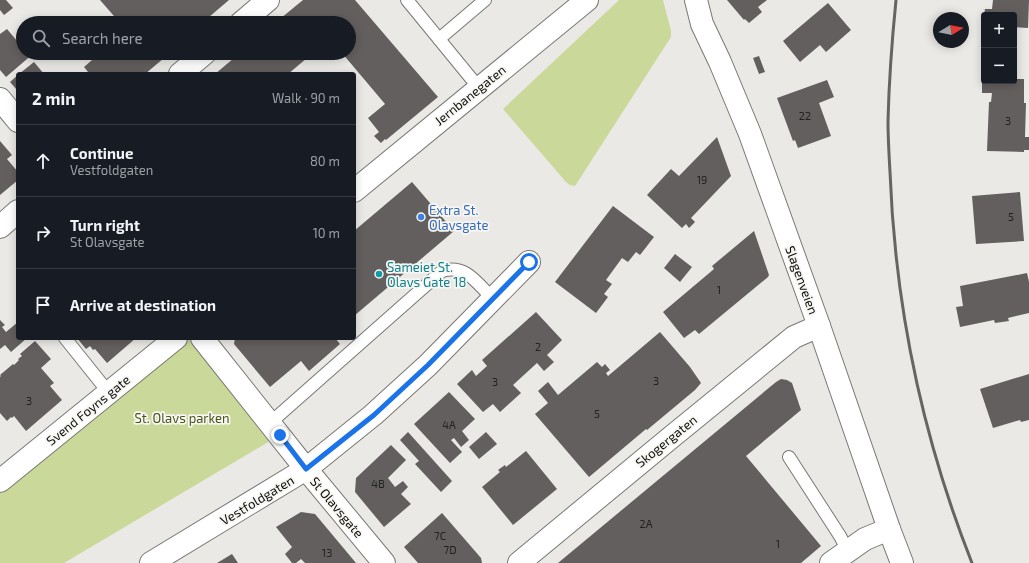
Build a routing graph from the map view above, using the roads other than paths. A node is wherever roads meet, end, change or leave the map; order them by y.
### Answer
1 (268, 0) edge
2 (407, 0) edge
3 (485, 0) edge
4 (587, 0) edge
5 (696, 0) edge
6 (249, 16) edge
7 (439, 39) junction
8 (197, 60) edge
9 (182, 72) edge
10 (479, 88) junction
11 (0, 99) edge
12 (16, 119) edge
13 (356, 185) edge
14 (16, 213) edge
15 (0, 227) edge
16 (529, 262) dead end
17 (492, 299) junction
18 (819, 326) junction
19 (67, 340) edge
20 (174, 340) edge
21 (204, 340) edge
22 (109, 393) junction
23 (270, 423) junction
24 (789, 457) dead end
25 (306, 469) junction
26 (0, 481) edge
27 (889, 529) junction
28 (839, 557) edge
29 (152, 563) edge
30 (384, 563) edge
31 (519, 563) edge
32 (902, 563) edge

1 - 6 street
2 - 7 lane
3 - 7 lane
4 - 10 street, Jernbanegaten
5 - 18 street, Slagenveien
7 - 10 lane
8 - 9 street
10 - 13 street, Jernbanegaten
11 - 12 street
14 - 15 street
16 - 17 street, Vestfoldgaten
17 - 23 lane
17 - 25 street, Vestfoldgaten
18 - 27 street, Slagenveien
18 - 31 street, Skogergaten
19 - 22 lane
20 - 22 street, Svend Foyns gate
21 - 23 street, St Olavsgate
22 - 26 street, Svend Foyns gate
23 - 25 street, St Olavsgate
24 - 28 lane
25 - 29 street, Vestfoldgaten
25 - 30 street, St Olavsgate
27 - 28 street
27 - 32 street, Slagenveien

